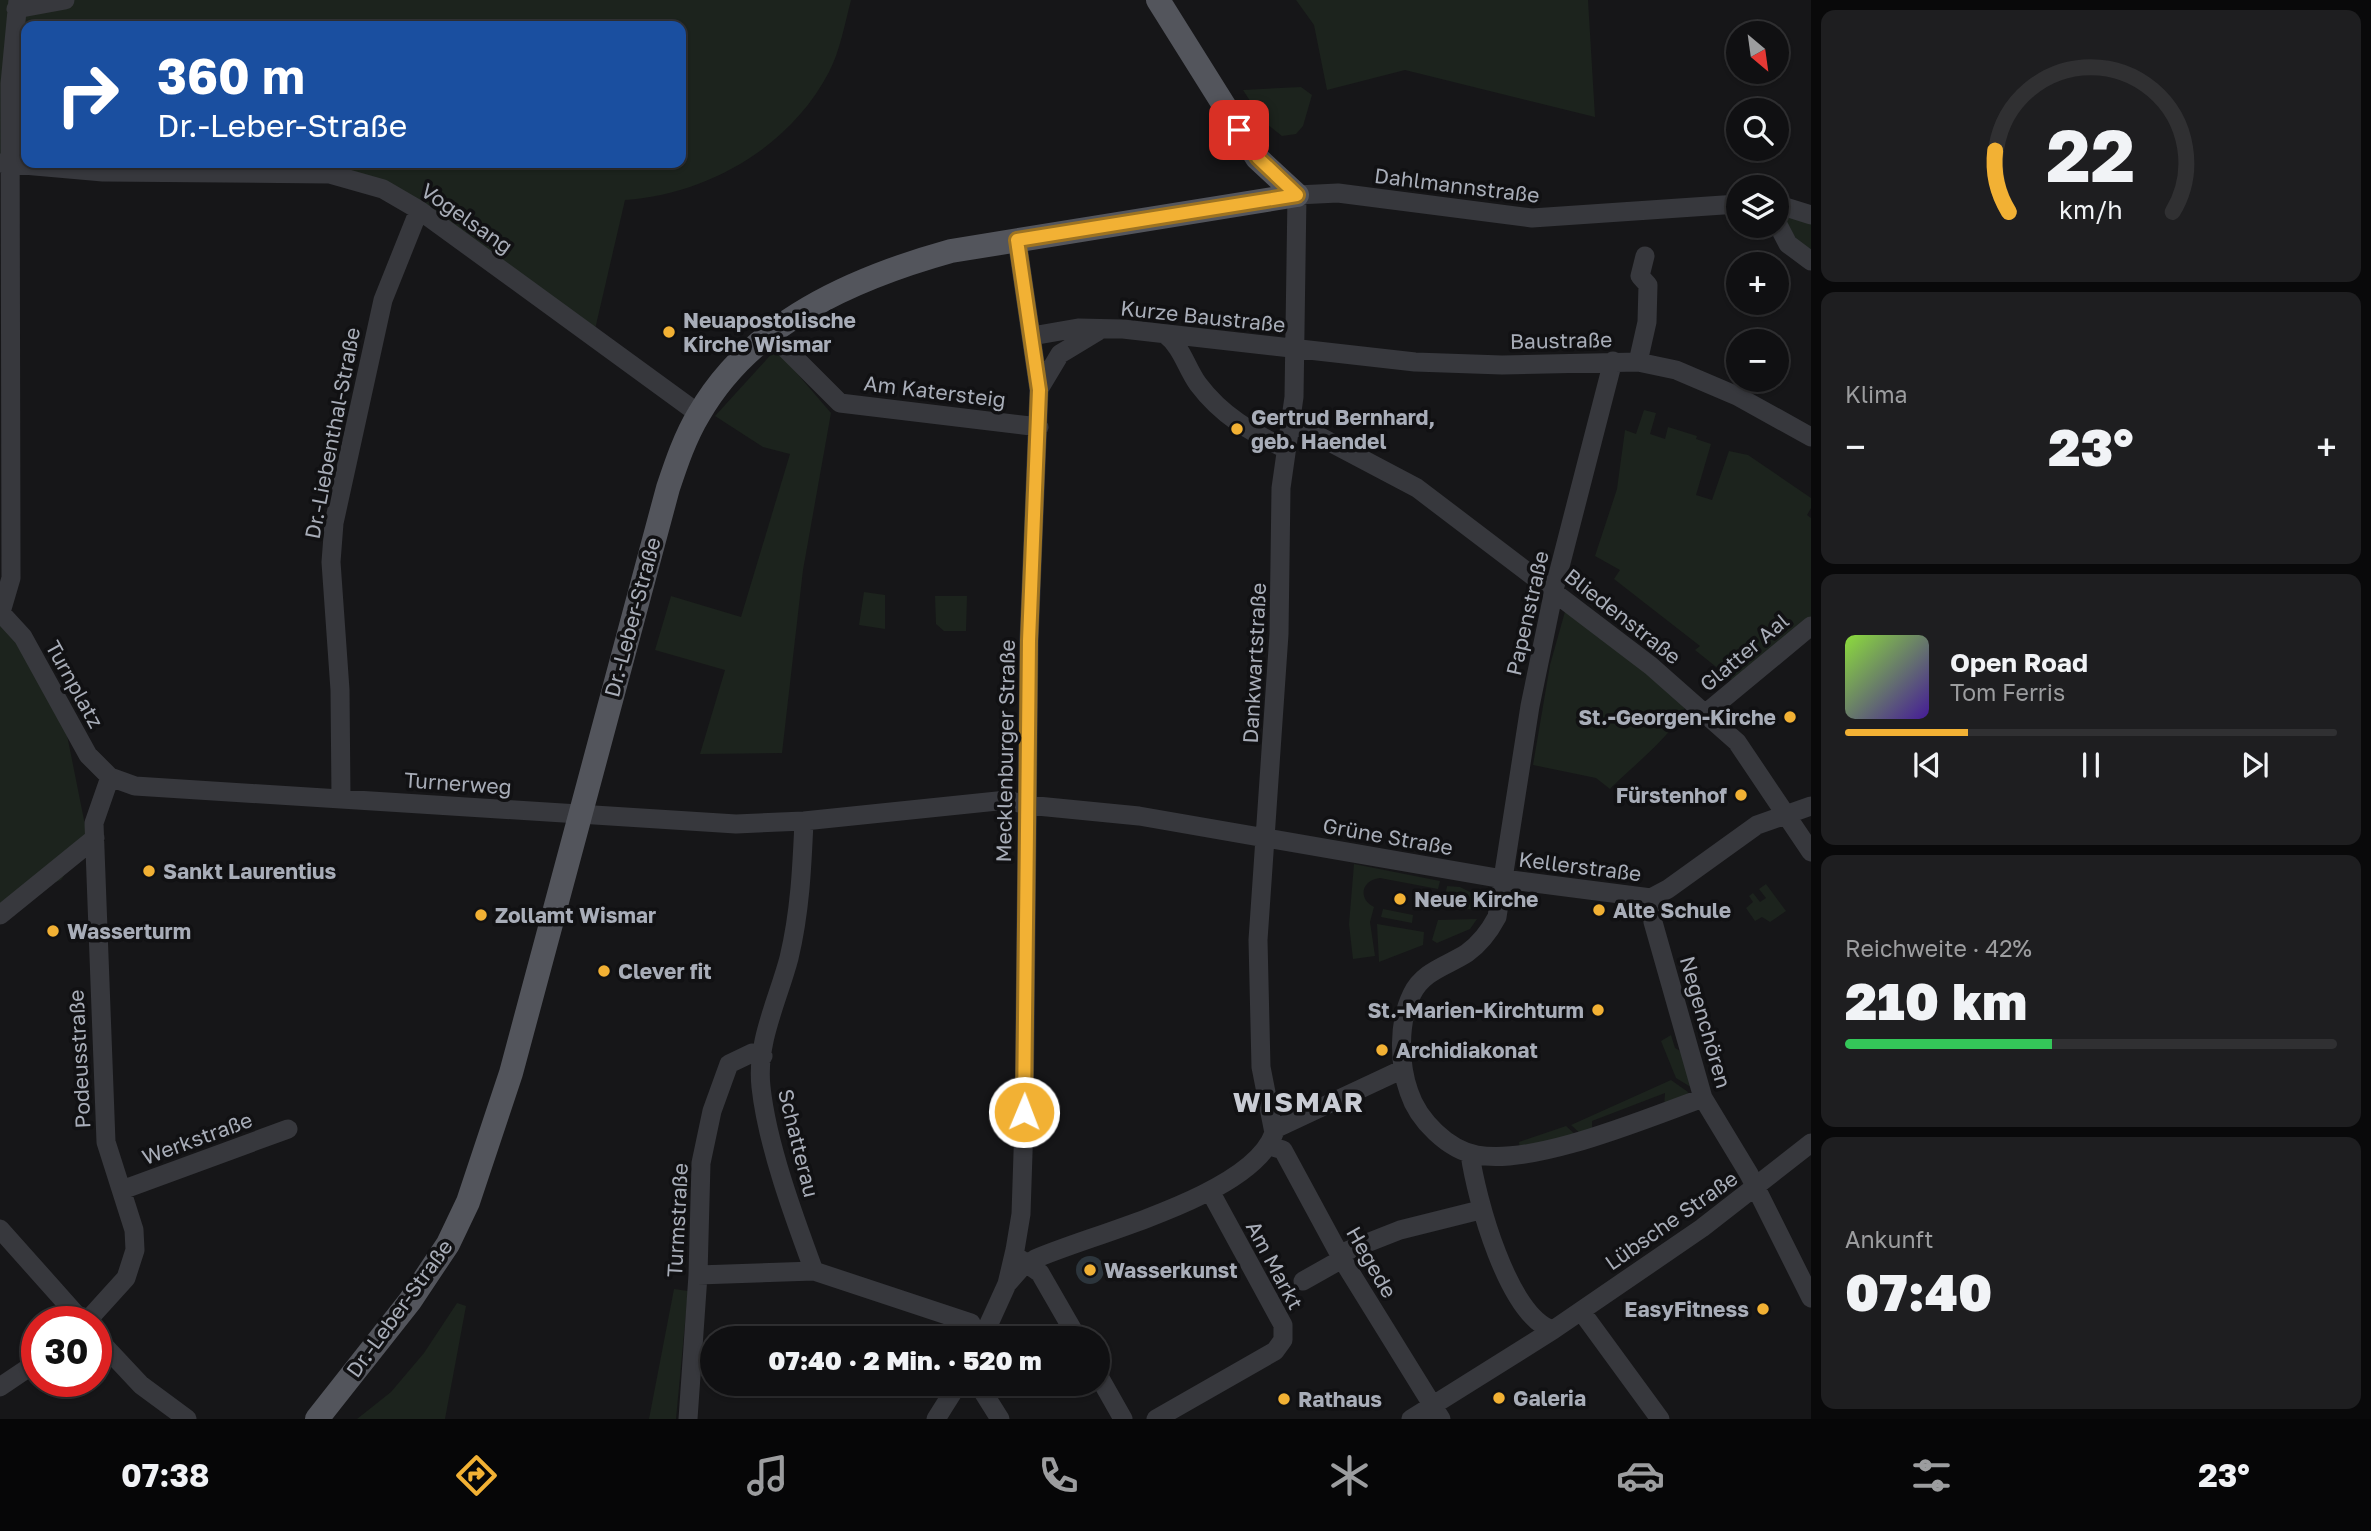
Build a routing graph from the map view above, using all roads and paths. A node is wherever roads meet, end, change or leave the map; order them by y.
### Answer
1 (65, 0) edge
2 (1158, 0) edge
3 (17, 4) edge
4 (5, 163) edge
5 (59, 168) edge
6 (1297, 195) junction
7 (1726, 205) edge
8 (1789, 209) edge
9 (419, 210) junction
10 (1811, 215) edge
11 (1785, 238) edge
12 (1017, 240) junction
13 (1644, 256) dead end
14 (1811, 261) edge
15 (1105, 328) junction
16 (771, 334) junction
17 (1165, 334) junction
18 (1032, 336) junction
19 (1201, 340) junction
20 (1296, 349) junction
21 (1184, 360) junction
22 (1613, 362) junction
23 (1638, 362) junction
24 (1039, 390) junction
25 (699, 414) junction
26 (1292, 422) junction
27 (1039, 427) junction
28 (1811, 438) edge
29 (1286, 449) junction
30 (1554, 590) junction
31 (0, 612) edge
32 (1811, 626) edge
33 (1706, 713) junction
34 (110, 777) junction
35 (341, 798) junction
36 (1027, 805) junction
37 (1811, 806) edge
38 (579, 814) junction
39 (1788, 816) junction
40 (804, 821) junction
41 (1266, 837) junction
42 (95, 838) junction
43 (1811, 852) edge
44 (1503, 879) junction
45 (1651, 898) junction
46 (0, 915) edge
47 (763, 1056) junction
48 (1401, 1070) junction
49 (1703, 1098) junction
50 (288, 1129) dead end
51 (1273, 1136) junction
52 (1811, 1143) edge
53 (1470, 1154) junction
54 (1756, 1187) junction
55 (122, 1190) junction
56 (1210, 1191) junction
57 (1480, 1210) junction
58 (0, 1229) edge
59 (1059, 1248) junction
60 (1341, 1256) junction
61 (1018, 1259) junction
62 (814, 1271) junction
63 (698, 1275) junction
64 (1303, 1282) dead end
65 (1046, 1283) junction
66 (1811, 1298) edge
67 (71, 1306) edge
68 (99, 1306) edge
69 (1581, 1311) junction
70 (962, 1326) edge
71 (979, 1326) edge
72 (1071, 1326) edge
73 (1553, 1330) junction
74 (112, 1353) edge
75 (21, 1373) edge
76 (0, 1387) edge
77 (950, 1396) edge
78 (986, 1396) edge
79 (1110, 1396) edge
80 (1437, 1413) edge
81 (187, 1419) edge
82 (317, 1419) edge
83 (688, 1419) edge
84 (936, 1419) edge
85 (1000, 1419) edge
86 (1123, 1419) edge
87 (1156, 1419) edge
88 (1411, 1419) edge
89 (1660, 1419) edge

1 - 3 street
2 - 6 main road
3 - 4 street
4 - 31 street
5 - 9 street, Vogelsang
6 - 7 street, Dahlmannstraße
6 - 12 main road, Dr.-Leber-Straße
6 - 20 street, Dankwartstraße
8 - 10 street
9 - 25 street, Vogelsang
9 - 35 street, Dr.-Liebenthal-Straße
11 - 14 street
12 - 16 main road, Dr.-Leber-Straße
12 - 18 street, Mecklenburger Straße
13 - 23 street
15 - 17 street, Kurze Baustraße
15 - 18 street, Kurze Baustraße
15 - 24 street, Kurze Baustraße
16 - 25 main road, Dr.-Leber-Straße
16 - 27 street, Am Katersteig
17 - 19 street, Kurze Baustraße
17 - 21 street
18 - 24 street, Mecklenburger Straße
19 - 20 street, Kurze Baustraße
19 - 21 street
20 - 22 street, Baustraße
20 - 26 street, Dankwartstraße
21 - 29 street
22 - 23 street, Baustraße
22 - 30 street, Papenstraße
23 - 28 street, Baustraße
24 - 27 street, Mecklenburger Straße
25 - 38 main road, Dr.-Leber-Straße
26 - 29 street, Dankwartstraße
26 - 30 street, Bliedenstraße
27 - 36 street, Mecklenburger Straße
29 - 41 street, Dankwartstraße
30 - 33 street, Bliedenstraße
30 - 44 street, Papenstraße
31 - 34 street, Turnplatz
32 - 33 street, Glatter Aal
33 - 39 street, Bliedenstraße
34 - 35 street, Turnerweg
34 - 42 street, Podeusstraße
35 - 38 street, Turnerweg
36 - 40 street, Turnerweg
36 - 41 street, Grüne Straße
36 - 61 street, Mecklenburger Straße
37 - 39 street
38 - 40 street, Turnerweg
38 - 82 main road, Dr.-Leber-Straße
39 - 43 street, Bliedenstraße
39 - 45 street
40 - 47 street, Schatterau
41 - 44 street, Grüne Straße
41 - 51 street, Dankwartstraße
42 - 46 street
42 - 55 street, Podeusstraße
44 - 45 street, Kellerstraße
44 - 48 street, Papenstraße
45 - 49 street, Negenchören
47 - 62 street, Schatterau
47 - 63 street, Turmstraße
48 - 51 street
48 - 53 street
49 - 53 street
49 - 54 street, Negenchören
50 - 55 street, Werkstraße
51 - 56 street
51 - 60 street, Hegede
52 - 54 street, Lübsche Straße
53 - 57 street
54 - 66 street, Negenchören
54 - 69 street, Lübsche Straße
55 - 68 street, Podeusstraße
56 - 59 street
56 - 87 street, Am Markt
57 - 60 street
57 - 73 street
58 - 67 street
59 - 61 street
59 - 65 street
60 - 64 street
60 - 80 street, Hegede
61 - 65 street
61 - 71 street
62 - 63 street
62 - 70 street
63 - 83 street, Turmstraße
65 - 72 street
69 - 73 street, Lübsche Straße
69 - 89 street
73 - 80 street, Lübsche Straße
74 - 81 street
75 - 76 street
77 - 84 street
78 - 85 street
79 - 86 street
80 - 88 street, Lübsche Straße

